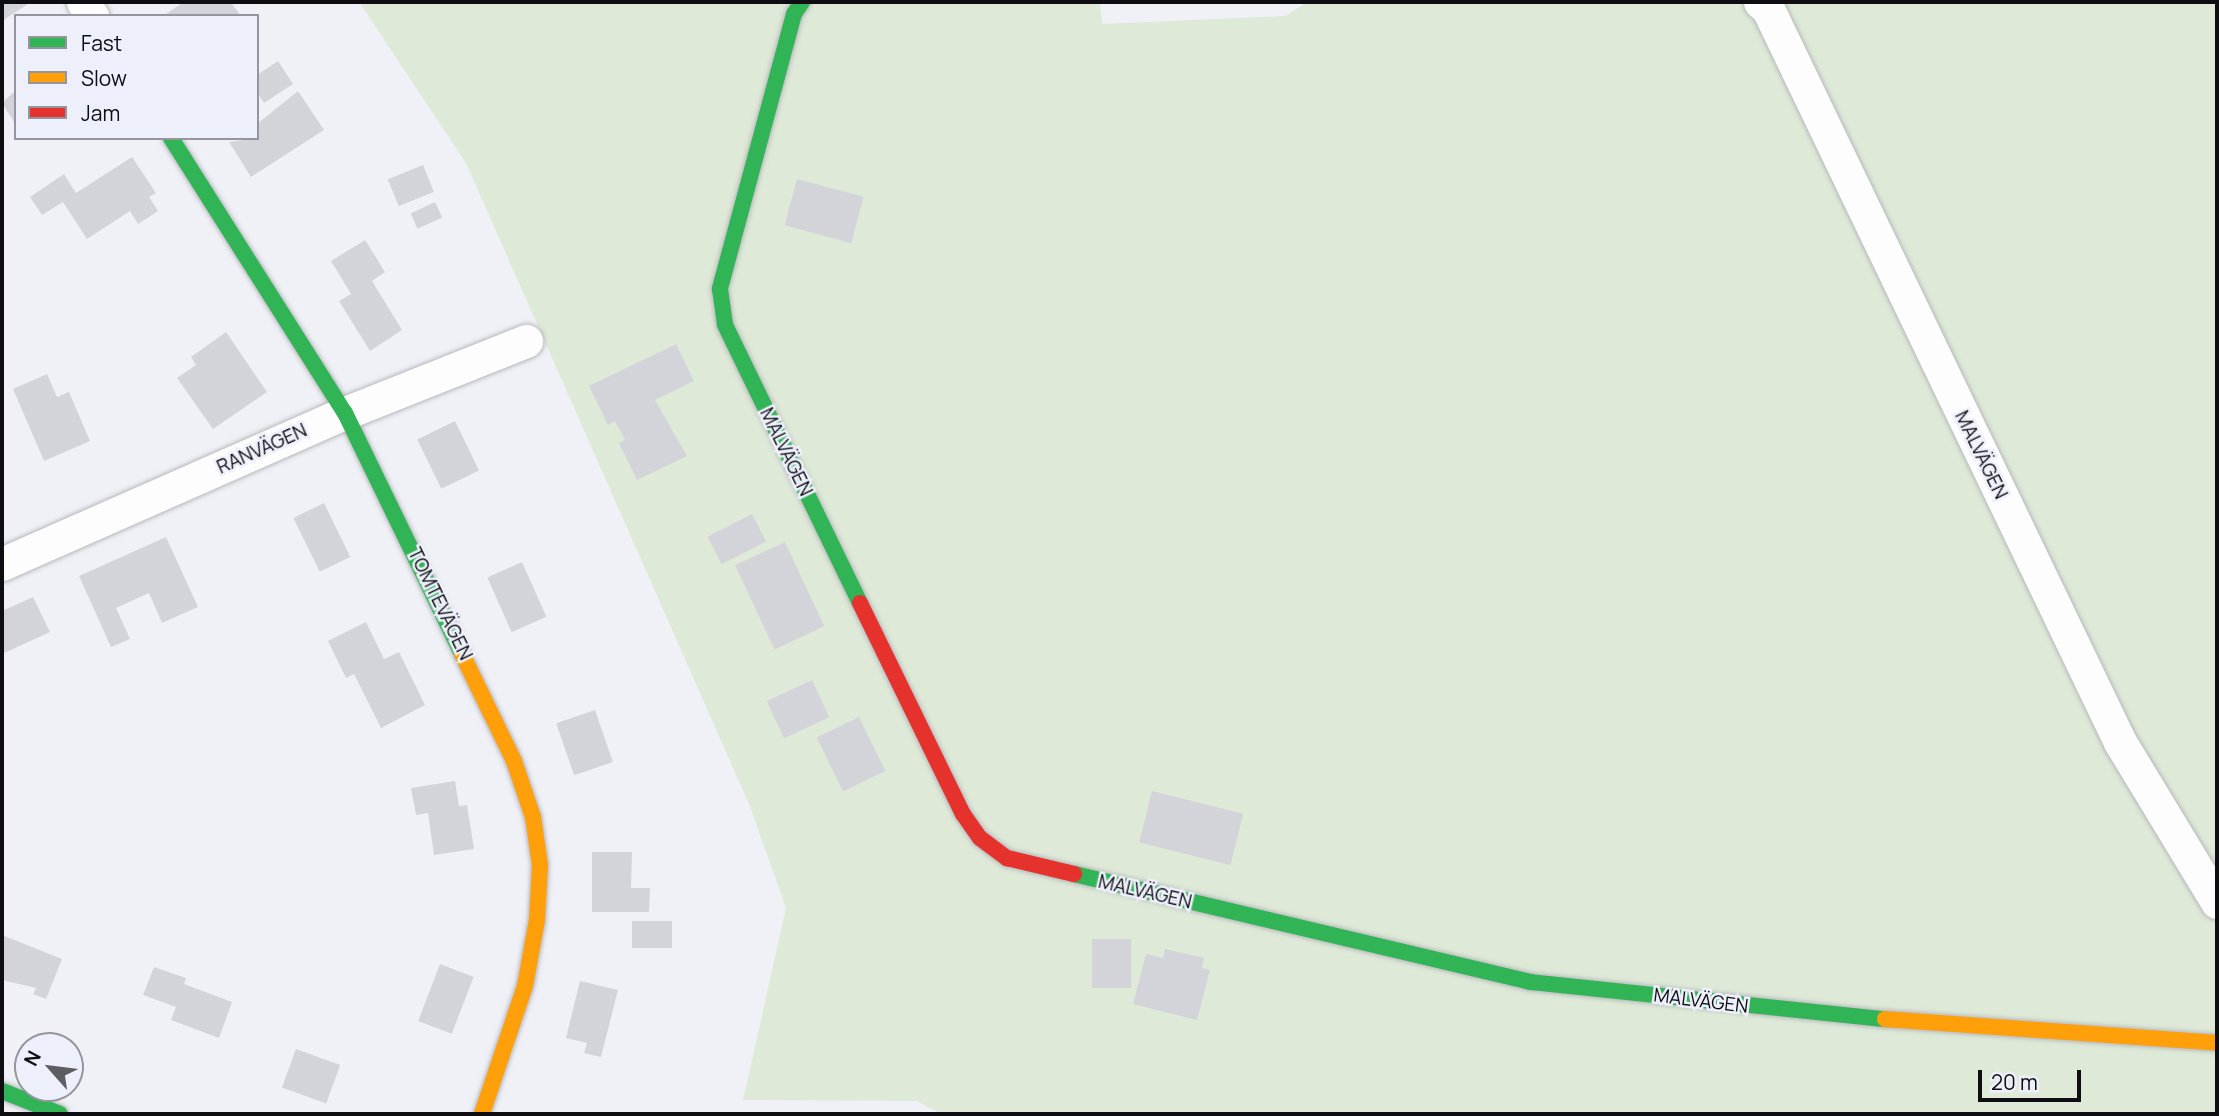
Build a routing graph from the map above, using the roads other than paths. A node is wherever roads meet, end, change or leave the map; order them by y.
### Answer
1 (802, 2) edge
2 (1760, 2) edge
3 (172, 140) edge
4 (526, 341) dead end
5 (345, 413) junction
6 (2, 565) edge
7 (2217, 902) edge
8 (2217, 1043) edge
9 (2, 1091) edge
10 (60, 1114) edge
11 (482, 1114) edge

1 - 8 street, MALVÄGEN
2 - 7 street, MALVÄGEN
3 - 5 street, TOMTEVÄGEN
4 - 5 street, RANVÄGEN
5 - 6 street, RANVÄGEN
5 - 11 street, TOMTEVÄGEN
9 - 10 street

